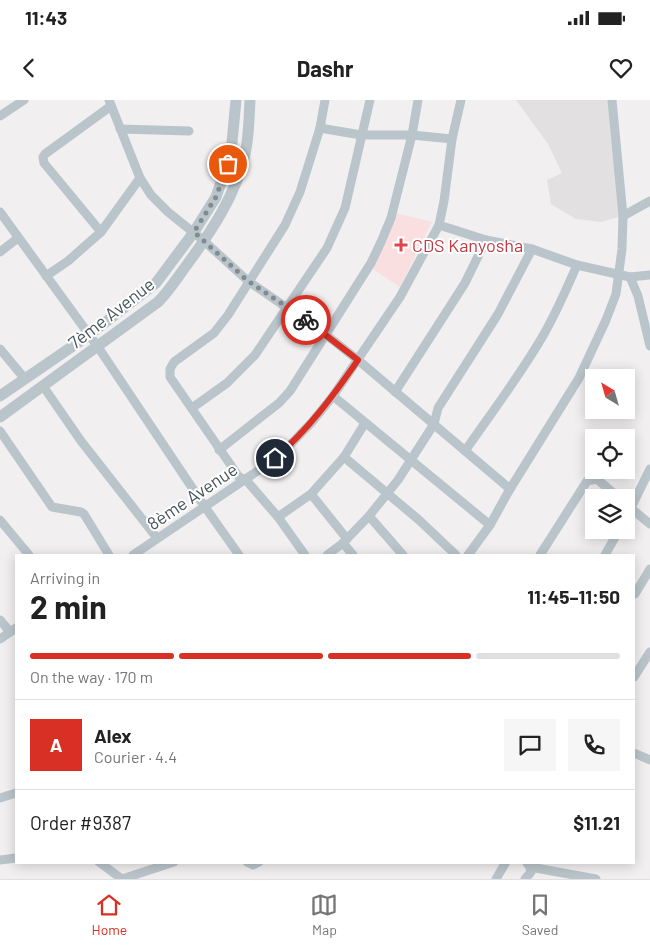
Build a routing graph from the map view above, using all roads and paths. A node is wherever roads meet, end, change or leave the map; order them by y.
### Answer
1 (236, 100) edge
2 (250, 100) edge
3 (325, 100) edge
4 (370, 100) edge
5 (418, 100) edge
6 (612, 100) edge
7 (20, 101) edge
8 (461, 102) edge
9 (110, 103) edge
10 (0, 116) edge
11 (320, 128) junction
12 (120, 129) junction
13 (189, 131) dead end
14 (361, 135) junction
15 (412, 135) junction
16 (452, 139) junction
17 (140, 178) junction
18 (650, 201) edge
19 (0, 212) edge
20 (623, 216) junction
21 (439, 225) junction
22 (101, 232) junction
23 (194, 232) junction
24 (18, 238) junction
25 (486, 240) junction
26 (204, 241) junction
27 (532, 249) junction
28 (0, 252) edge
29 (577, 265) junction
30 (618, 273) junction
31 (650, 275) edge
32 (46, 276) junction
33 (630, 277) junction
34 (248, 281) junction
35 (287, 307) junction
36 (325, 334) junction
37 (89, 335) junction
38 (650, 346) edge
39 (98, 347) junction
40 (0, 349) edge
41 (358, 360) junction
42 (25, 379) junction
43 (44, 386) junction
44 (395, 392) junction
45 (0, 396) edge
46 (332, 396) junction
47 (192, 408) junction
48 (0, 417) edge
49 (365, 423) junction
50 (434, 424) junction
51 (0, 431) edge
52 (219, 450) junction
53 (465, 451) junction
54 (344, 457) junction
55 (411, 459) junction
56 (650, 469) edge
57 (246, 480) junction
58 (510, 488) junction
59 (609, 489) edge
60 (311, 494) junction
61 (387, 494) junction
62 (635, 495) edge
63 (205, 507) junction
64 (635, 511) edge
65 (369, 516) junction
66 (278, 518) junction
67 (0, 520) edge
68 (650, 524) edge
69 (490, 525) junction
70 (157, 538) junction
71 (614, 539) edge
72 (345, 541) junction
73 (28, 554) edge
74 (108, 554) edge
75 (134, 554) edge
76 (238, 554) edge
77 (304, 554) edge
78 (328, 554) edge
79 (352, 554) edge
80 (402, 554) edge
81 (455, 554) edge
82 (469, 554) edge
83 (541, 554) edge
84 (605, 554) edge
85 (650, 569) edge
86 (635, 594) dead end
87 (0, 620) edge
88 (13, 630) edge
89 (0, 639) edge
90 (650, 652) edge
91 (650, 668) edge
92 (640, 669) junction
93 (635, 676) edge
94 (635, 753) edge
95 (650, 760) edge
96 (15, 793) edge
97 (0, 798) edge
98 (15, 858) edge
99 (0, 860) edge
100 (102, 864) edge
101 (165, 864) edge
102 (505, 864) edge
103 (528, 865) edge
104 (121, 879) edge
105 (496, 879) edge
106 (525, 879) edge
107 (596, 879) edge

1 - 23 street, 7ème Avenue
2 - 26 street, 7ème Avenue
3 - 11 street
4 - 14 street
5 - 15 street
6 - 20 street
7 - 10 street
8 - 16 street, 8ème Avenue
9 - 12 street
9 - 22 street
11 - 14 street
11 - 34 street
12 - 13 street
12 - 17 street
14 - 15 street
14 - 35 street
15 - 16 street
15 - 36 street
16 - 21 street, 8ème Avenue
17 - 22 street
17 - 23 street
18 - 20 street
19 - 24 street
20 - 30 street
21 - 25 street
21 - 41 street, 8ème Avenue
22 - 32 street
23 - 26 street
23 - 37 street, 7ème Avenue
24 - 28 street
24 - 32 street
25 - 27 street
25 - 44 street
26 - 34 street
26 - 39 street, 7ème Avenue
27 - 29 street
27 - 50 street
29 - 30 street
29 - 53 street
30 - 33 street
30 - 58 street
31 - 33 street
32 - 37 street
33 - 38 street
34 - 35 street
34 - 47 street
35 - 36 street
35 - 47 street
36 - 41 street
36 - 52 street
37 - 39 street
37 - 42 street, 7ème Avenue
39 - 43 street, 7ème Avenue
39 - 63 street
40 - 42 street
41 - 44 street
41 - 46 street, 8ème Avenue
42 - 45 street, 7ème Avenue
43 - 48 street, 7ème Avenue
43 - 70 street
44 - 50 street
46 - 49 street
46 - 57 street, 8ème Avenue
47 - 52 street
49 - 54 street
49 - 55 street
50 - 53 street
50 - 55 street
51 - 74 street
52 - 57 street
53 - 58 street
54 - 60 street
54 - 61 street
55 - 61 street
55 - 69 street
56 - 62 street
57 - 63 street, 8ème Avenue
57 - 66 street
58 - 69 street
59 - 83 street
60 - 66 street
60 - 72 street
61 - 65 street
61 - 81 street
63 - 70 street, 8ème Avenue
63 - 76 street
64 - 68 street
65 - 72 street
65 - 80 street
66 - 77 street
67 - 73 street
69 - 82 street
70 - 75 street, 8ème Avenue
71 - 84 street
72 - 78 street
72 - 79 street
85 - 86 street
87 - 88 street
88 - 89 street
90 - 92 street
91 - 92 street
92 - 93 street
94 - 95 street
96 - 97 street
98 - 99 street
100 - 104 street
101 - 104 street
102 - 105 street
103 - 106 street
103 - 107 street

